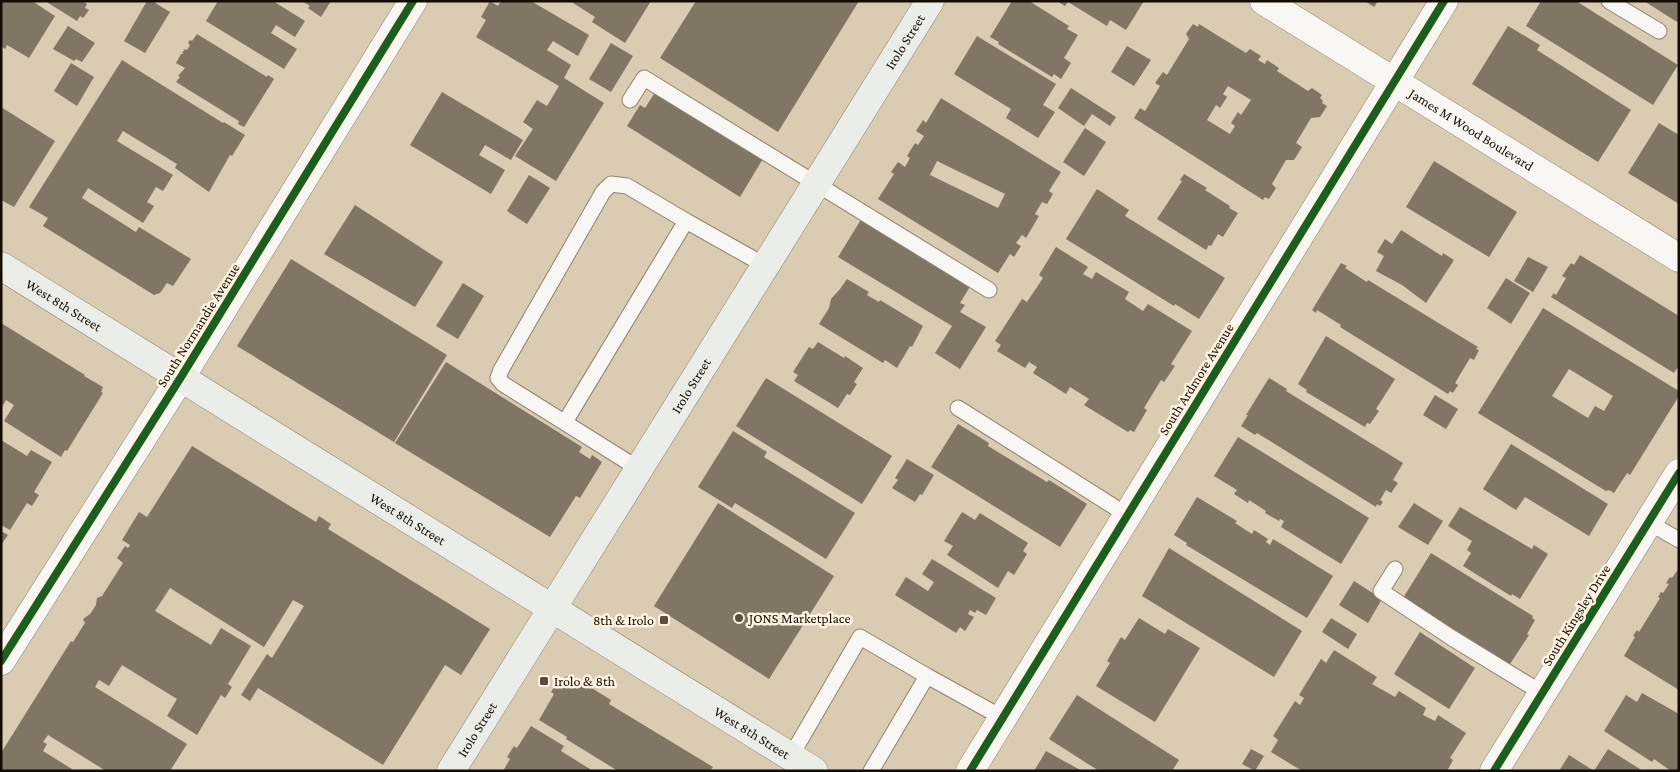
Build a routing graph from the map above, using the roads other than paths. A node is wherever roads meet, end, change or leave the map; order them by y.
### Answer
1 (413, 1) edge
2 (930, 1) edge
3 (1264, 1) edge
4 (1444, 1) edge
5 (1609, 1) edge
6 (1659, 31) dead end
7 (1393, 82) junction
8 (630, 100) dead end
9 (817, 183) junction
10 (686, 222) junction
11 (1679, 258) edge
12 (1, 266) edge
13 (766, 266) junction
14 (989, 290) dead end
15 (181, 377) junction
16 (958, 408) dead end
17 (565, 422) junction
18 (639, 469) junction
19 (1679, 473) edge
20 (1127, 515) junction
21 (1648, 522) junction
22 (1679, 540) edge
23 (1396, 569) dead end
24 (552, 608) junction
25 (1, 661) edge
26 (927, 676) junction
27 (1542, 693) junction
28 (1002, 718) junction
29 (791, 756) junction
30 (451, 771) edge
31 (814, 771) edge
32 (871, 771) edge
33 (970, 771) edge
34 (1494, 771) edge

1 - 15 street, South Normandie Avenue
2 - 9 main road, Irolo Street
3 - 7 street, James M Wood Boulevard
4 - 7 street, South Ardmore Avenue
5 - 6 lane
7 - 11 street, James M Wood Boulevard
7 - 20 street, South Ardmore Avenue
8 - 9 lane
9 - 13 main road, Irolo Street
9 - 14 lane
10 - 13 lane
10 - 17 lane
10 - 17 lane
12 - 15 main road, West 8th Street
13 - 18 main road, Irolo Street
15 - 24 main road, West 8th Street
15 - 25 street, South Normandie Avenue
16 - 20 lane
17 - 18 lane
18 - 24 main road, Irolo Street
19 - 21 street, South Kingsley Drive
20 - 28 street, South Ardmore Avenue
21 - 22 lane
21 - 27 street, South Kingsley Drive
23 - 27 lane
24 - 29 main road, West 8th Street
24 - 30 main road, Irolo Street
26 - 28 lane
26 - 29 lane
26 - 32 lane
27 - 34 street, South Kingsley Drive
28 - 33 street, South Ardmore Avenue
29 - 31 main road, West 8th Street

